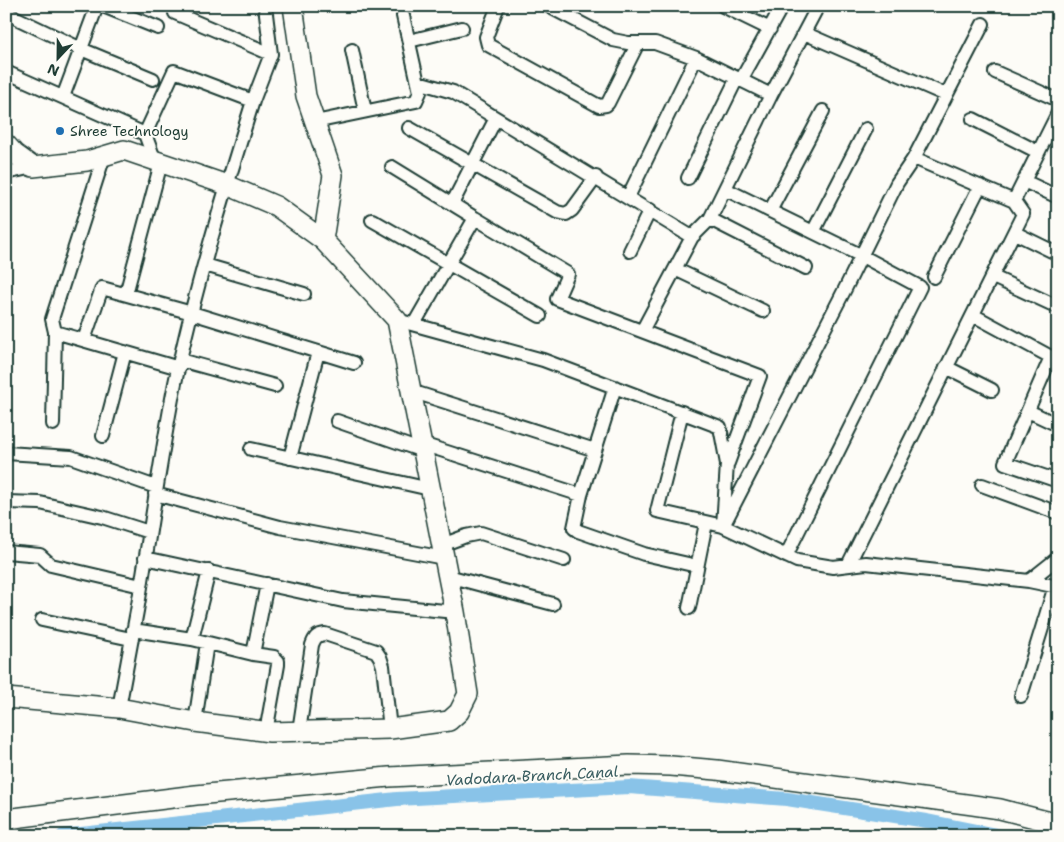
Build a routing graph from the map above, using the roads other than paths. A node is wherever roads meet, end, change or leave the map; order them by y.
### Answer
1 (96, 6) edge
2 (103, 6) edge
3 (265, 6) edge
4 (293, 6) edge
5 (498, 6) edge
6 (548, 6) edge
7 (724, 6) edge
8 (782, 6) edge
9 (818, 6) edge
10 (175, 13) dead end
11 (8, 14) dead end
12 (403, 16) dead end
13 (983, 24) dead end
14 (158, 28) dead end
15 (462, 28) dead end
16 (770, 29) junction
17 (804, 33) junction
18 (409, 41) junction
19 (638, 43) junction
20 (81, 49) junction
21 (352, 50) dead end
22 (271, 54) junction
23 (696, 58) junction
24 (6, 72) edge
25 (995, 72) dead end
26 (152, 79) dead end
27 (739, 79) junction
28 (418, 82) junction
29 (771, 95) junction
30 (946, 95) junction
31 (63, 97) junction
32 (1058, 100) edge
33 (254, 102) junction
34 (365, 111) junction
35 (823, 111) dead end
36 (1058, 113) edge
37 (496, 118) junction
38 (973, 119) dead end
39 (315, 122) junction
40 (410, 128) dead end
41 (866, 129) dead end
42 (145, 134) junction
43 (1053, 135) edge
44 (6, 144) edge
45 (1038, 152) junction
46 (104, 156) junction
47 (914, 158) junction
48 (158, 162) junction
49 (473, 163) junction
50 (33, 167) junction
51 (392, 167) dead end
52 (6, 173) edge
53 (596, 177) junction
54 (688, 178) dead end
55 (1024, 180) junction
56 (227, 185) junction
57 (980, 186) junction
58 (725, 189) junction
59 (628, 197) junction
60 (1058, 197) edge
61 (1014, 201) junction
62 (452, 204) junction
63 (650, 210) junction
64 (770, 211) junction
65 (476, 218) junction
66 (710, 218) junction
67 (372, 220) dead end
68 (813, 232) junction
69 (1014, 233) junction
70 (692, 237) junction
71 (323, 240) junction
72 (630, 251) dead end
73 (1058, 254) edge
74 (862, 256) junction
75 (205, 264) junction
76 (449, 264) junction
77 (806, 268) dead end
78 (675, 269) junction
79 (934, 277) dead end
80 (993, 277) junction
81 (126, 294) junction
82 (304, 294) dead end
83 (1058, 307) edge
84 (763, 311) dead end
85 (192, 313) junction
86 (973, 315) junction
87 (540, 316) dead end
88 (406, 322) junction
89 (642, 331) junction
90 (54, 332) junction
91 (84, 340) junction
92 (125, 352) junction
93 (318, 352) junction
94 (354, 363) dead end
95 (180, 364) junction
96 (946, 367) junction
97 (1052, 371) edge
98 (275, 386) dead end
99 (614, 387) junction
100 (992, 390) dead end
101 (411, 391) junction
102 (1028, 411) junction
103 (682, 412) junction
104 (337, 421) dead end
105 (53, 424) dead end
106 (1058, 425) edge
107 (102, 436) dead end
108 (422, 448) junction
109 (251, 449) dead end
110 (595, 450) junction
111 (6, 453) edge
112 (290, 458) junction
113 (727, 464) junction
114 (1058, 481) edge
115 (982, 485) dead end
116 (430, 489) junction
117 (156, 491) junction
118 (581, 495) junction
119 (6, 502) edge
120 (1058, 513) edge
121 (706, 523) junction
122 (722, 526) junction
123 (149, 532) junction
124 (6, 552) edge
125 (786, 556) junction
126 (145, 558) junction
127 (1058, 558) edge
128 (445, 560) junction
129 (564, 560) dead end
130 (848, 565) junction
131 (697, 566) junction
132 (209, 571) junction
133 (1029, 580) junction
134 (267, 584) junction
135 (141, 586) junction
136 (1056, 586) edge
137 (553, 604) dead end
138 (689, 608) dead end
139 (455, 612) junction
140 (42, 620) dead end
141 (132, 634) junction
142 (192, 639) junction
143 (207, 643) junction
144 (253, 654) junction
145 (1021, 696) dead end
146 (6, 698) edge
147 (119, 708) junction
148 (195, 722) junction
149 (390, 729) junction
150 (299, 731) junction
151 (266, 732) junction
152 (6, 819) edge
153 (1058, 824) edge

1 - 20 street
2 - 14 street
3 - 22 street
4 - 39 street
5 - 19 street
6 - 19 street
7 - 16 street
8 - 16 street
9 - 17 street
10 - 22 street
11 - 20 street
12 - 18 street
13 - 30 street
15 - 18 street
16 - 27 street
17 - 29 street
17 - 30 street
18 - 28 street
19 - 23 street
20 - 26 street
20 - 31 street
21 - 34 street
22 - 33 street
23 - 27 street
23 - 59 street
24 - 31 street
25 - 32 street
27 - 29 street
27 - 54 street
28 - 34 street
28 - 37 street
29 - 58 street
30 - 47 street
31 - 42 street
33 - 42 street
33 - 56 street
34 - 39 street
35 - 64 street
36 - 43 street
37 - 49 street
37 - 53 street
38 - 45 street
39 - 71 street
40 - 49 street
41 - 68 street
42 - 48 street
43 - 45 street
44 - 50 street
45 - 55 street
46 - 48 street
46 - 50 street
46 - 90 street
47 - 57 street
47 - 74 street
48 - 56 street
48 - 81 street
49 - 53 street
49 - 62 street
50 - 52 street
51 - 62 street
53 - 59 street
55 - 60 street
55 - 61 street
56 - 71 street
56 - 75 street
57 - 61 street
57 - 79 street
58 - 64 street
58 - 66 street
59 - 63 street
61 - 69 street
62 - 65 street
63 - 70 street
63 - 72 street
64 - 68 street
65 - 76 street
65 - 89 street
66 - 70 street
66 - 77 street
67 - 76 street
68 - 74 street
69 - 73 street
69 - 80 street
70 - 78 street
71 - 88 street
74 - 122 street
74 - 125 street
75 - 82 street
75 - 85 street
76 - 87 street
76 - 88 street
78 - 84 street
78 - 89 street
80 - 83 street
80 - 86 street
81 - 85 street
81 - 91 street
85 - 93 street
85 - 95 street
86 - 96 street
86 - 97 street
88 - 99 street
88 - 101 street
89 - 113 street
90 - 91 street
90 - 105 street
91 - 92 street
92 - 95 street
92 - 107 street
93 - 94 street
93 - 112 street
95 - 98 street
95 - 117 street
96 - 100 street
96 - 130 street
97 - 102 street
99 - 103 street
99 - 110 street
101 - 108 street
101 - 110 street
102 - 106 street
102 - 114 street
103 - 113 street
103 - 121 street
104 - 108 street
108 - 116 street
108 - 118 street
109 - 112 street
110 - 118 street
111 - 117 street
112 - 116 street
113 - 122 street
115 - 120 street
116 - 128 street
117 - 123 street
117 - 128 street
118 - 131 street
119 - 123 street
121 - 122 street
121 - 131 street
122 - 125 street
123 - 126 street
124 - 135 street
125 - 130 street
126 - 132 street
126 - 135 street
127 - 133 street
128 - 129 street
128 - 137 street
128 - 139 street
130 - 133 street
131 - 138 street
132 - 134 street
132 - 142 street
133 - 136 street
134 - 139 street
134 - 144 street
135 - 141 street
136 - 145 street
139 - 149 street
140 - 141 street
141 - 142 street
141 - 147 street
142 - 143 street
143 - 144 street
143 - 148 street
144 - 151 street
146 - 147 street
147 - 148 street
148 - 151 street
149 - 150 street
149 - 150 street
150 - 151 street
152 - 153 street

